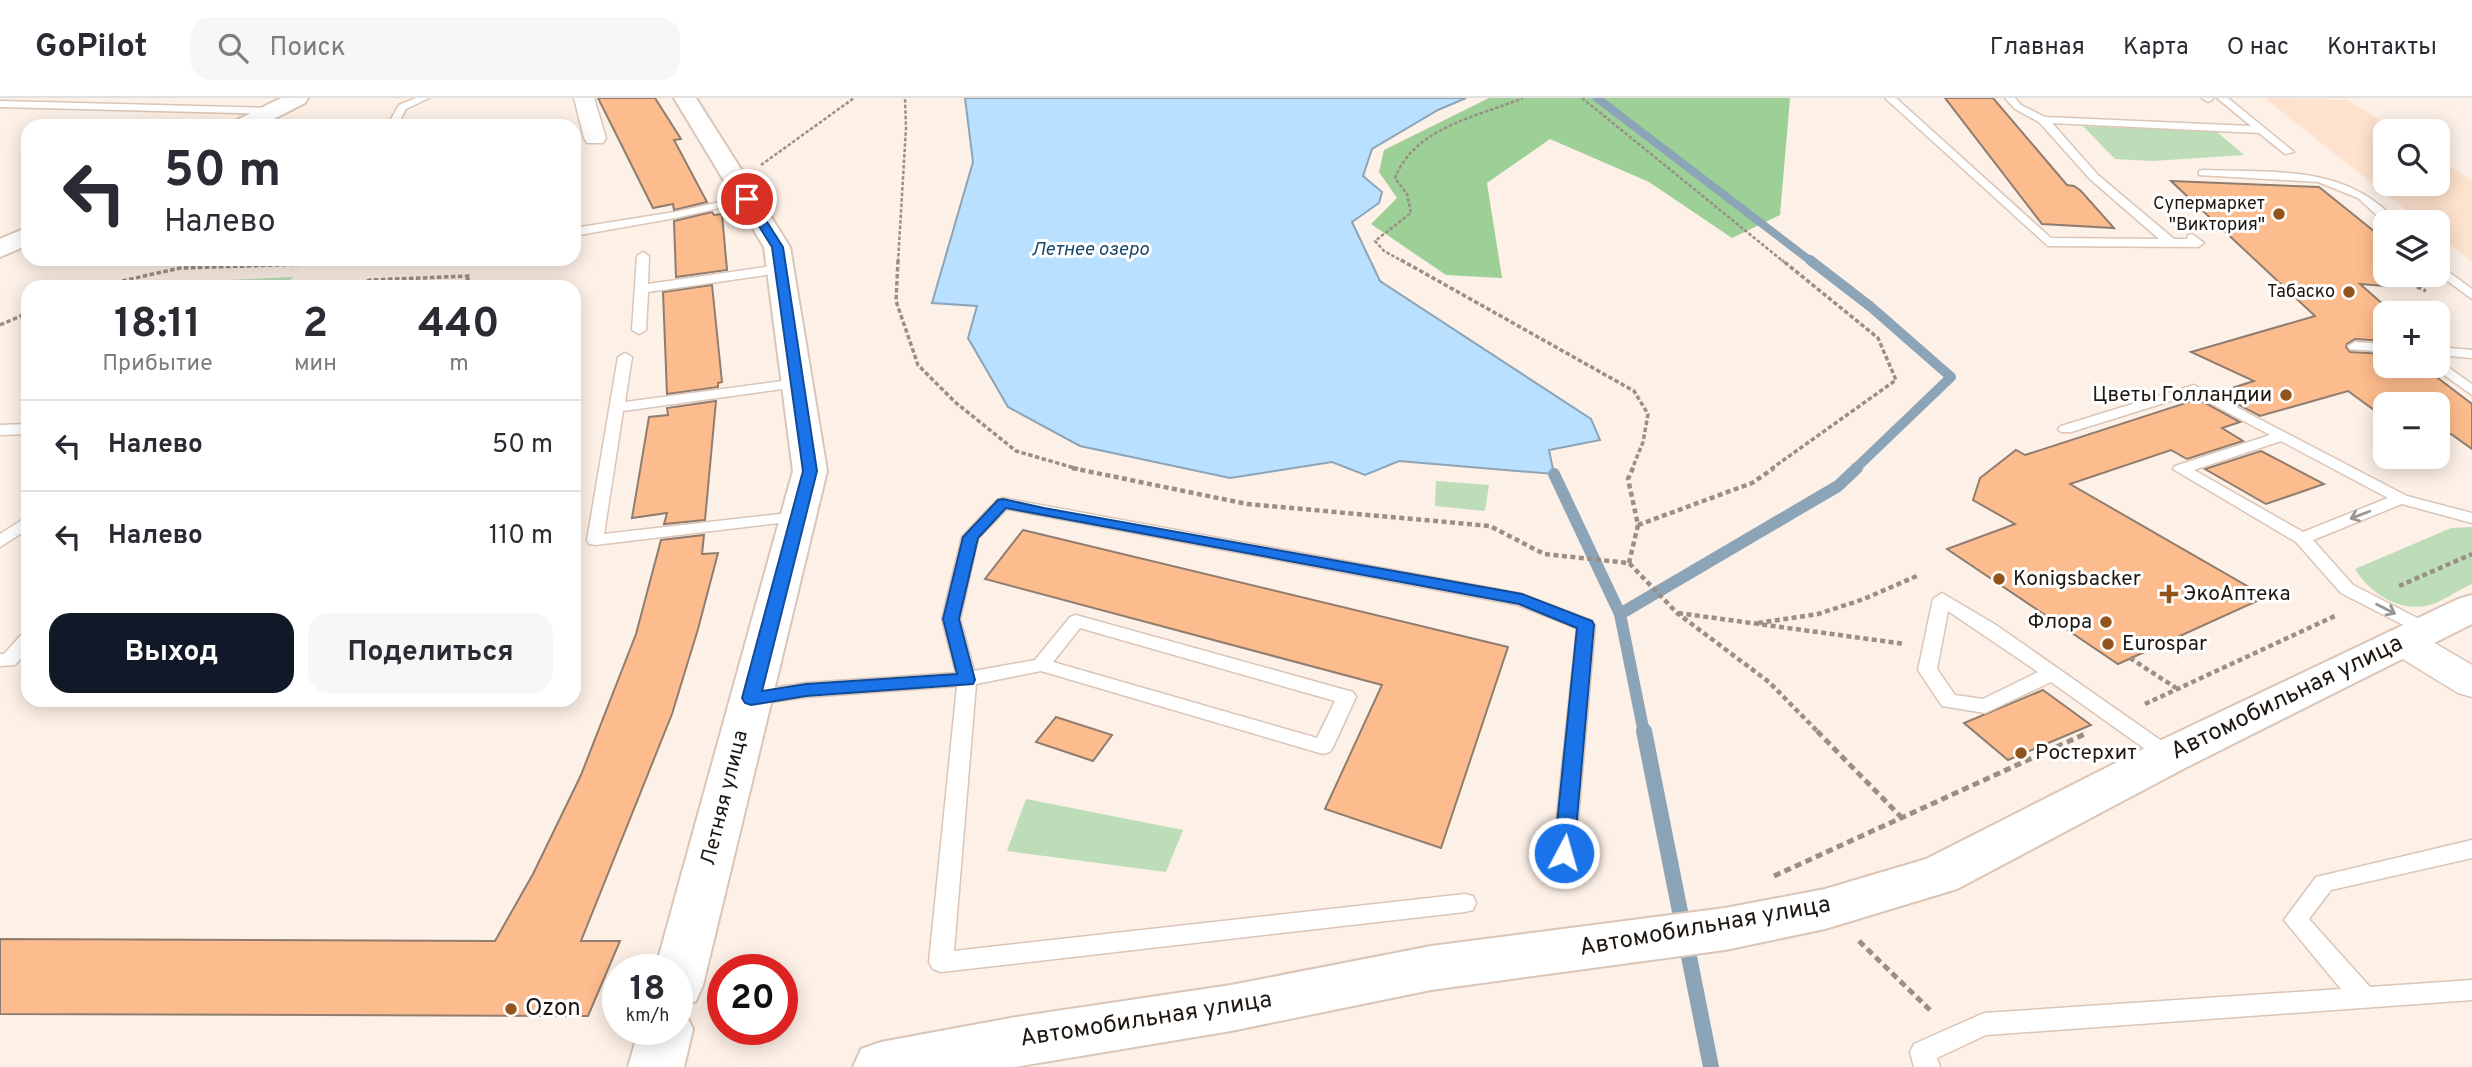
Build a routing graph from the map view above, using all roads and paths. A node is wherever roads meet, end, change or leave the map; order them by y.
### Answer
1 (297, 98) edge
2 (424, 98) edge
3 (584, 98) edge
4 (685, 98) edge
5 (854, 98) edge
6 (905, 98) edge
7 (1523, 98) edge
8 (1582, 98) edge
9 (1890, 98) edge
10 (2010, 98) edge
11 (2222, 98) edge
12 (0, 104) edge
13 (273, 111) junction
14 (257, 119) edge
15 (396, 119) edge
16 (2043, 120) junction
17 (2262, 130) junction
18 (595, 138) dead end
19 (2289, 152) dead end
20 (2203, 173) dead end
21 (742, 191) junction
22 (2377, 210) edge
23 (581, 231) edge
24 (21, 238) edge
25 (2192, 238) dead end
26 (2171, 243) junction
27 (0, 249) edge
28 (643, 256) dead end
29 (234, 266) edge
30 (780, 269) junction
31 (2450, 278) edge
32 (126, 280) edge
33 (370, 280) edge
34 (467, 280) edge
35 (642, 289) junction
36 (2472, 295) edge
37 (21, 316) edge
38 (0, 325) edge
39 (639, 330) dead end
40 (2355, 346) dead end
41 (2373, 347) edge
42 (2450, 352) edge
43 (2472, 354) edge
44 (625, 357) dead end
45 (2450, 373) edge
46 (797, 383) junction
47 (2471, 389) edge
48 (616, 408) junction
49 (21, 428) edge
50 (2066, 429) dead end
51 (0, 430) edge
52 (2283, 436) junction
53 (2401, 499) junction
54 (798, 517) junction
55 (2472, 518) edge
56 (1638, 525) junction
57 (21, 526) edge
58 (2302, 538) junction
59 (0, 542) edge
60 (1629, 564) junction
61 (1919, 575) dead end
62 (2472, 608) edge
63 (1677, 613) junction
64 (1754, 624) junction
65 (2413, 635) junction
66 (21, 647) edge
67 (1932, 647) junction
68 (2130, 658) dead end
69 (0, 660) edge
70 (1041, 665) junction
71 (2051, 674) junction
72 (967, 680) junction
73 (2472, 683) edge
74 (2177, 688) dead end
75 (751, 698) junction
76 (2169, 756) junction
77 (1903, 819) dead end
78 (2472, 849) edge
79 (1564, 853) dead end
80 (1465, 903) dead end
81 (1825, 909) junction
82 (685, 954) edge
83 (2472, 989) edge
84 (2364, 998) junction
85 (1957, 1037) junction
86 (662, 1045) edge
87 (656, 1067) edge
88 (881, 1067) edge
89 (1927, 1067) edge

1 - 13 street
2 - 15 lane
3 - 18 street
4 - 21 street, Летняя улица
5 - 21 path
6 - 60 path
7 - 56 path
8 - 56 path
9 - 26 lane
10 - 16 lane
11 - 17 lane
12 - 13 lane
13 - 14 street
16 - 17 lane
16 - 26 lane
17 - 19 lane
20 - 22 lane
21 - 23 lane
21 - 30 street, Летняя улица
24 - 27 street
25 - 26 lane
28 - 35 lane
29 - 32 path
30 - 35 lane
30 - 46 street, Летняя улица
31 - 36 lane
33 - 34 path
35 - 39 lane
37 - 38 path
40 - 41 lane
42 - 43 lane
44 - 48 lane
45 - 47 lane
46 - 48 lane
46 - 54 street, Летняя улица
48 - 54 lane
49 - 51 lane
50 - 52 lane
52 - 53 lane
52 - 58 lane
53 - 55 lane
53 -> 58 lane
54 - 75 street, Летняя улица
56 - 60 path
57 - 59 lane
58 -> 65 lane
60 - 63 path
61 - 64 path
62 - 65 street, Автомобильная улица
63 - 64 path
63 - 77 path
64 - 67 path
65 - 73 street
65 - 76 street, Автомобильная улица
66 - 69 lane
67 - 71 lane
67 - 71 lane
68 - 74 path
70 - 70 lane
70 - 72 lane
71 - 76 lane
72 - 75 lane
72 - 79 lane
72 - 80 lane
75 - 82 street, Летняя улица
76 - 81 street, Автомобильная улица
78 - 84 lane
81 - 85 path
81 - 88 street, Автомобильная улица
83 - 84 lane
84 - 85 lane
85 - 89 lane
86 - 87 street

